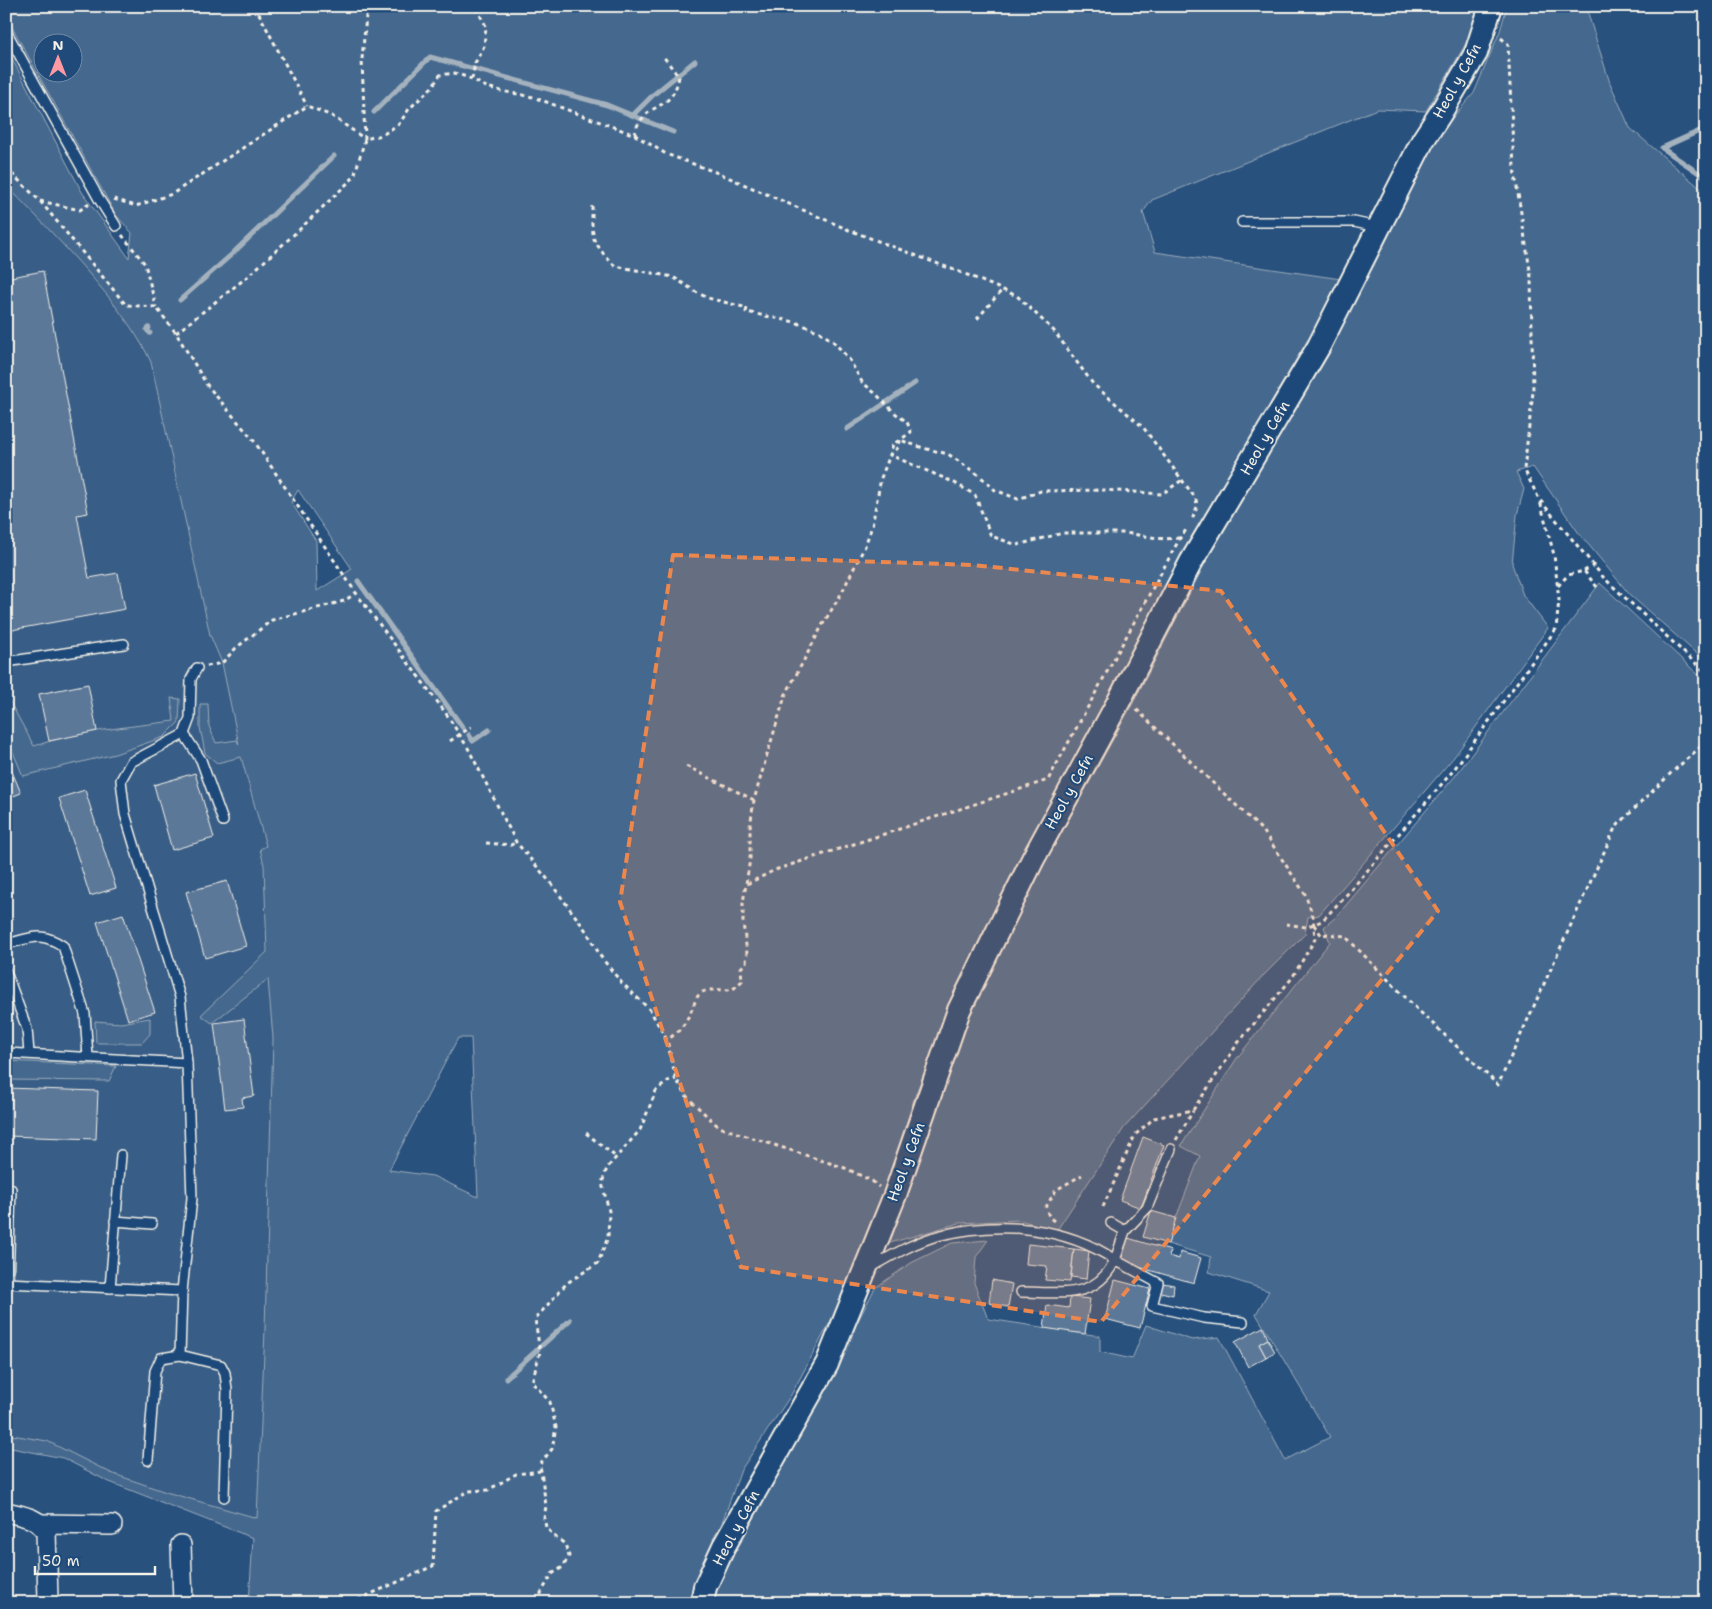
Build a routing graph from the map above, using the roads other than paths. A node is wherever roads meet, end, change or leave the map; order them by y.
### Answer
1 (1488, 15) edge
2 (6, 32) edge
3 (1242, 222) dead end
4 (116, 226) road end
5 (1377, 227) junction
6 (124, 644) dead end
7 (6, 662) edge
8 (197, 668) road end
9 (184, 734) junction
10 (223, 821) dead end
11 (6, 944) edge
12 (6, 972) edge
13 (6, 1053) edge
14 (29, 1054) junction
15 (88, 1057) junction
16 (187, 1062) junction
17 (1171, 1149) road end
18 (121, 1155) dead end
19 (11, 1189) dead end
20 (115, 1221) junction
21 (1111, 1223) dead end
22 (152, 1224) dead end
23 (1125, 1231) junction
24 (1115, 1260) junction
25 (865, 1271) junction
26 (7, 1283) edge
27 (110, 1288) junction
28 (182, 1291) junction
29 (1020, 1292) dead end
30 (1243, 1322) dead end
31 (180, 1355) junction
32 (148, 1460) dead end
33 (224, 1496) dead end
34 (6, 1512) edge
35 (42, 1524) junction
36 (112, 1525) dead end
37 (181, 1545) dead end
38 (51, 1603) edge
39 (182, 1603) edge
40 (702, 1603) edge

1 - 5 street, Heol y Cefn
2 - 4 lane
3 - 5 lane
5 - 25 street, Heol y Cefn
6 - 7 lane
8 - 9 lane
9 - 10 lane
9 - 16 lane
11 - 15 lane
12 - 14 lane
13 - 14 lane
14 - 15 lane
15 - 16 lane
16 - 28 lane
17 - 23 lane
18 - 20 lane
19 - 26 lane
20 - 22 lane
20 - 27 lane
21 - 23 lane
23 - 24 lane
24 - 25 lane
24 - 29 lane
24 - 30 lane
25 - 40 street, Heol y Cefn
26 - 27 lane
27 - 28 lane
28 - 31 lane
31 - 32 lane
31 - 33 lane
34 - 35 street
35 - 36 street
35 - 38 street
37 - 39 street

